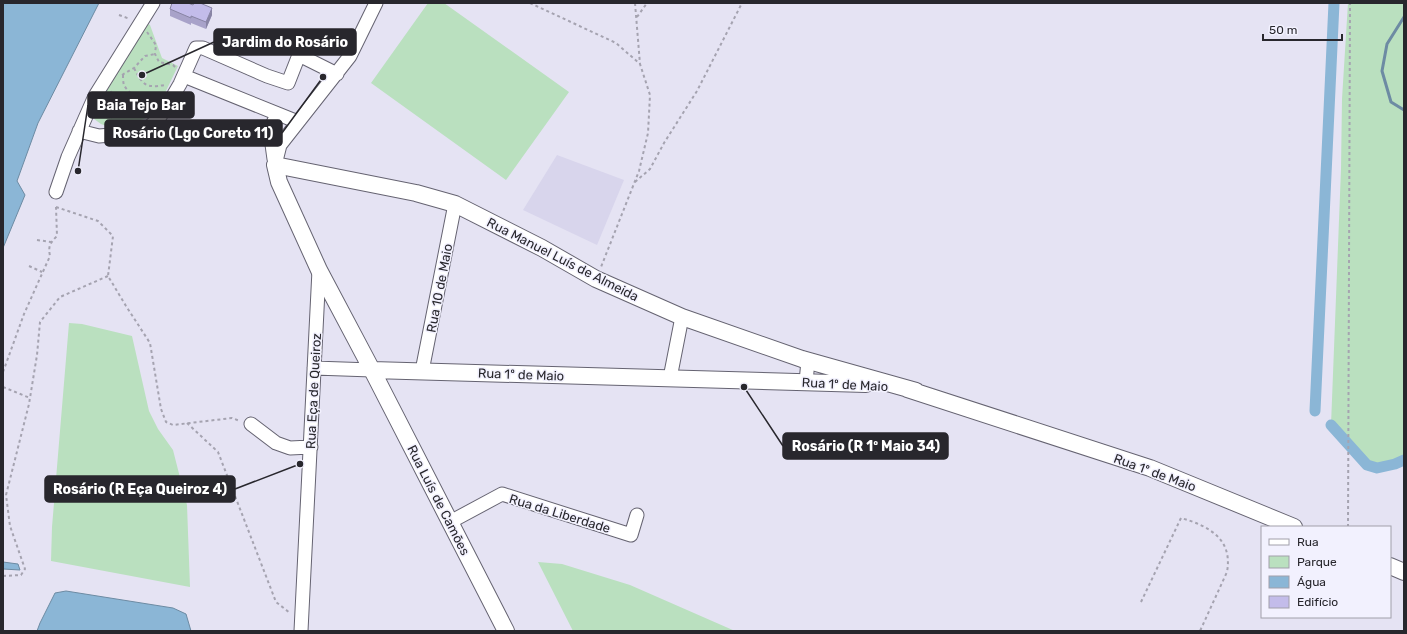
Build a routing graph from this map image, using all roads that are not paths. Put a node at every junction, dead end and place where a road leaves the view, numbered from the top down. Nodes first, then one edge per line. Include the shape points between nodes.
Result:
1 (153, 3) edge
2 (376, 3) edge
3 (337, 74) junction
4 (182, 80) junction
5 (277, 114) junction
6 (298, 122) junction
7 (79, 131) junction
8 (275, 165) junction
9 (56, 192) dead end
10 (455, 204) junction
11 (319, 270) junction
12 (682, 317) junction
13 (808, 361) junction
14 (314, 368) junction
15 (372, 370) junction
16 (422, 371) junction
17 (670, 378) junction
18 (806, 382) junction
19 (916, 391) junction
20 (250, 424) road end
21 (311, 447) junction
22 (637, 515) dead end
23 (450, 522) junction
24 (1292, 526) edge
25 (1391, 566) edge
26 (1404, 572) edge
27 (301, 631) edge
28 (506, 631) edge

1 - 7 street via 95,96
2 - 3 street via 350,56
3 - 4 street via 299,56 288,83 203,48 196,48
3 - 6 street
4 - 5 street
4 - 7 street via 165,110 148,128 118,135 99,136
5 - 6 street
5 - 8 street via 270,130
6 - 8 street via 280,145
7 - 9 street
8 - 10 street, Rua Manuel Luís de Almeida via 416,192
8 - 11 street, Rua Luís de Camões via 279,182
10 - 12 street, Rua Manuel Luís de Almeida via 542,248 596,279
10 - 16 street, Rua 10 de Maio
11 - 14 street, Rua Eça de Queiroz
11 - 15 street, Rua Luís de Camões
12 - 13 street, Rua Manuel Luís de Almeida
12 - 17 street
13 - 18 street
13 - 19 street, Rua Manuel Luís de Almeida
14 - 15 street
14 - 21 street, Rua Eça de Queiroz
15 - 16 street, Rua 1º de Maio
15 - 23 street, Rua Luís de Camões
16 - 17 street, Rua 1º de Maio
17 - 18 street, Rua 1º de Maio
18 - 19 street, Rua 1º de Maio via 877,385
19 - 24 street, Rua 1º de Maio via 1150,468
20 - 21 street via 276,443 290,448
21 - 27 street, Rua Eça de Queiroz
22 - 23 street, Rua da Liberdade via 631,535 502,494
23 - 28 street, Rua Luís de Camões
25 - 26 street

